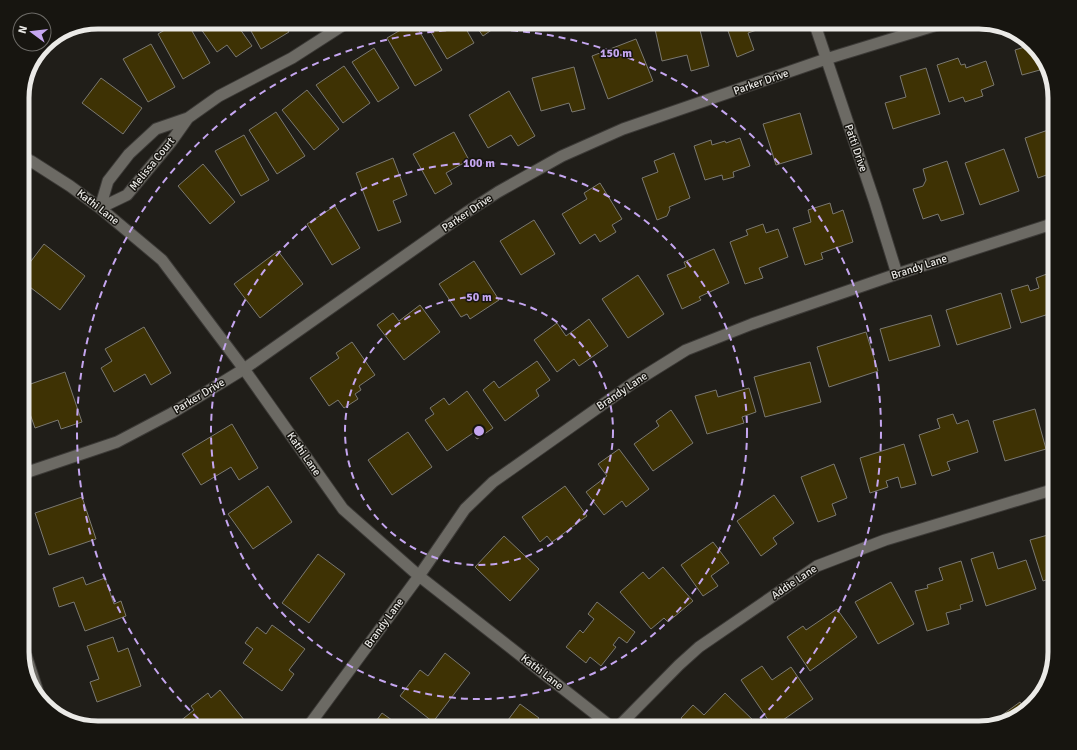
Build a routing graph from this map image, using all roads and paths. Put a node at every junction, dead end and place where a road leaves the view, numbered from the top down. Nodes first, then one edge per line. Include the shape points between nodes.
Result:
1 (337, 29) edge
2 (816, 29) edge
3 (924, 29) edge
4 (826, 59) junction
5 (188, 118) junction
6 (29, 160) edge
7 (100, 208) junction
8 (1048, 225) edge
9 (897, 274) junction
10 (244, 368) junction
11 (29, 472) edge
12 (1048, 491) edge
13 (419, 576) junction
14 (312, 721) edge
15 (604, 721) edge
16 (624, 721) edge

1 - 5 street, Melissa Court via 292,58 219,96
2 - 4 street, Patti Drive
3 - 4 street, Parker Drive
4 - 9 street, Patti Drive
4 - 10 street, Parker Drive via 623,129 562,156 467,212
5 - 7 street, Melissa Court via 127,195
5 - 7 street, Melissa Court via 156,129 129,154 108,181
6 - 7 street, Kathi Lane
7 - 10 street, Kathi Lane via 162,260
8 - 9 street, Brandy Lane
9 - 13 street, Brandy Lane via 752,324 686,350 633,383 493,482 465,509
10 - 11 street, Parker Drive via 172,413 117,442
10 - 13 street, Kathi Lane via 343,508
12 - 16 street, Addie Lane via 885,540 817,566 699,647
13 - 14 street, Brandy Lane
13 - 15 street, Kathi Lane

